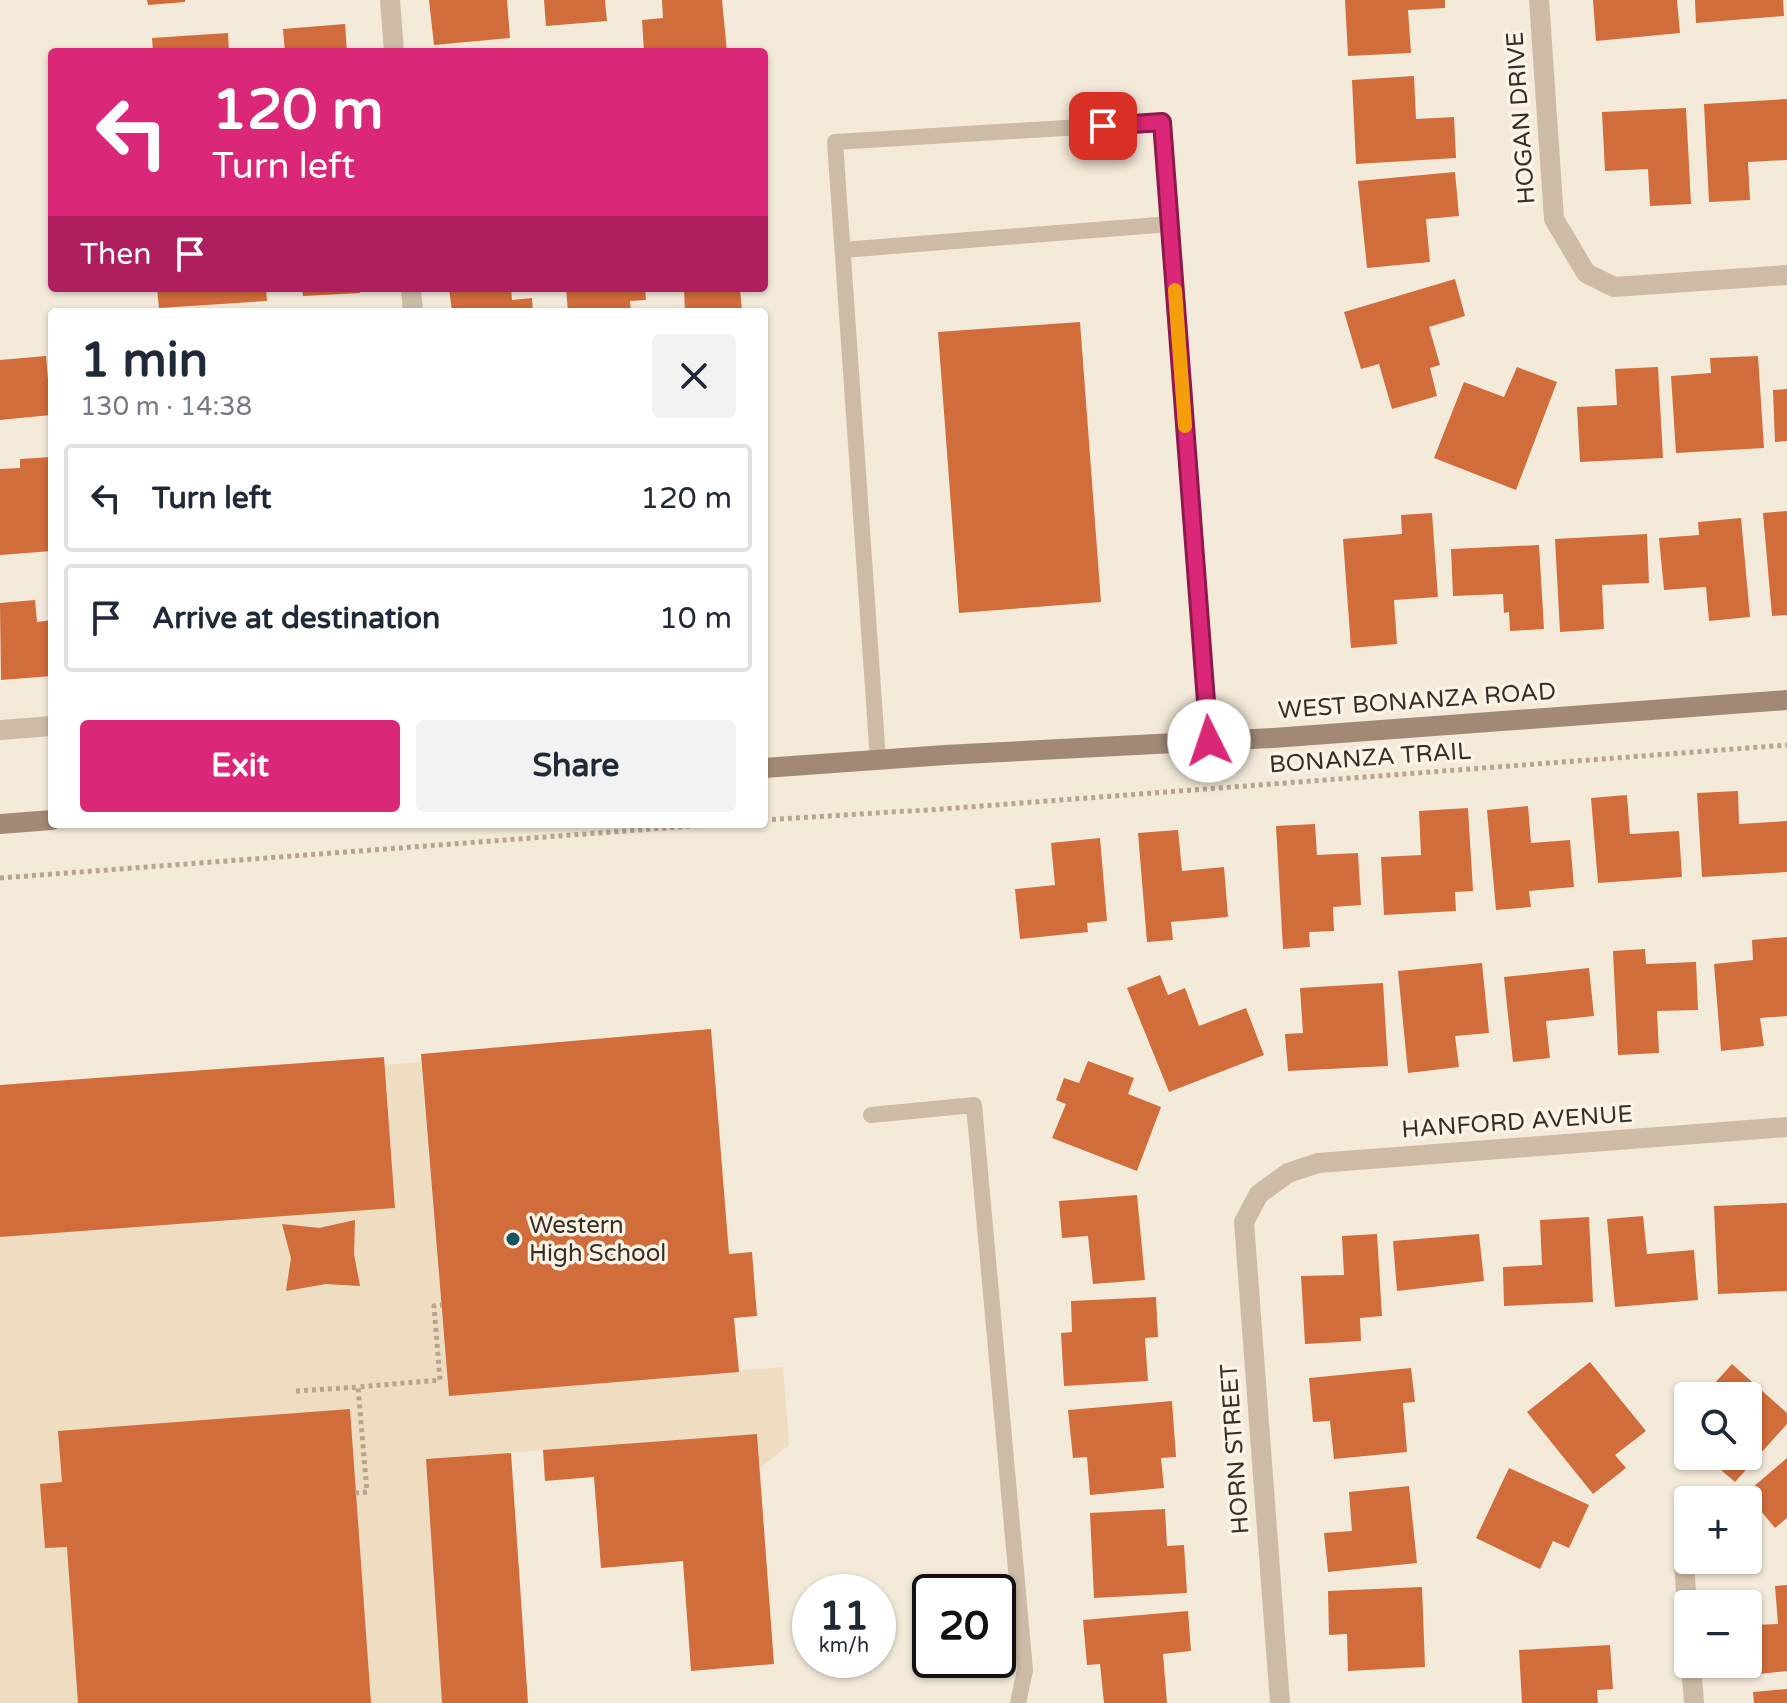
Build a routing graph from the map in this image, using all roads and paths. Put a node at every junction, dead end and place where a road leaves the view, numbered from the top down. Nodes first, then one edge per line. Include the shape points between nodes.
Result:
1 (390, 0) edge
2 (1539, 0) edge
3 (394, 48) edge
4 (1170, 224) junction
5 (843, 250) junction
6 (1787, 275) edge
7 (1787, 700) edge
8 (48, 726) edge
9 (0, 730) edge
10 (1209, 741) junction
11 (1787, 745) edge
12 (878, 760) junction
13 (768, 768) edge
14 (48, 820) edge
15 (768, 820) edge
16 (0, 824) edge
17 (665, 828) edge
18 (0, 878) edge
19 (871, 1115) dead end
20 (1787, 1127) edge
21 (1259, 1194) joint
22 (442, 1305) dead end
23 (358, 1387) junction
24 (296, 1391) dead end
25 (355, 1493) dead end
26 (1692, 1678) edge
27 (1018, 1703) edge
28 (1280, 1703) edge
29 (1694, 1703) edge

1 - 3 street
2 - 6 street, HOGAN DRIVE via 1554,219 1586,273 1614,287
4 - 5 lane
4 - 5 lane via 1162,122 835,142
4 - 10 lane
5 - 12 lane
7 - 10 street, WEST BONANZA ROAD
8 - 9 street
10 - 12 street, WEST BONANZA ROAD
11 - 15 path, BONANZA TRAIL
12 - 13 street, WEST BONANZA ROAD
14 - 16 street
17 - 18 path
19 - 27 lane via 974,1105 1025,1670
20 - 21 street, HANFORD AVENUE via 1318,1163 1288,1173
21 - 28 street, HORN STREET via 1244,1222
22 - 23 path via 434,1306 440,1380
23 - 24 path
23 - 25 path via 367,1492
26 - 29 street

